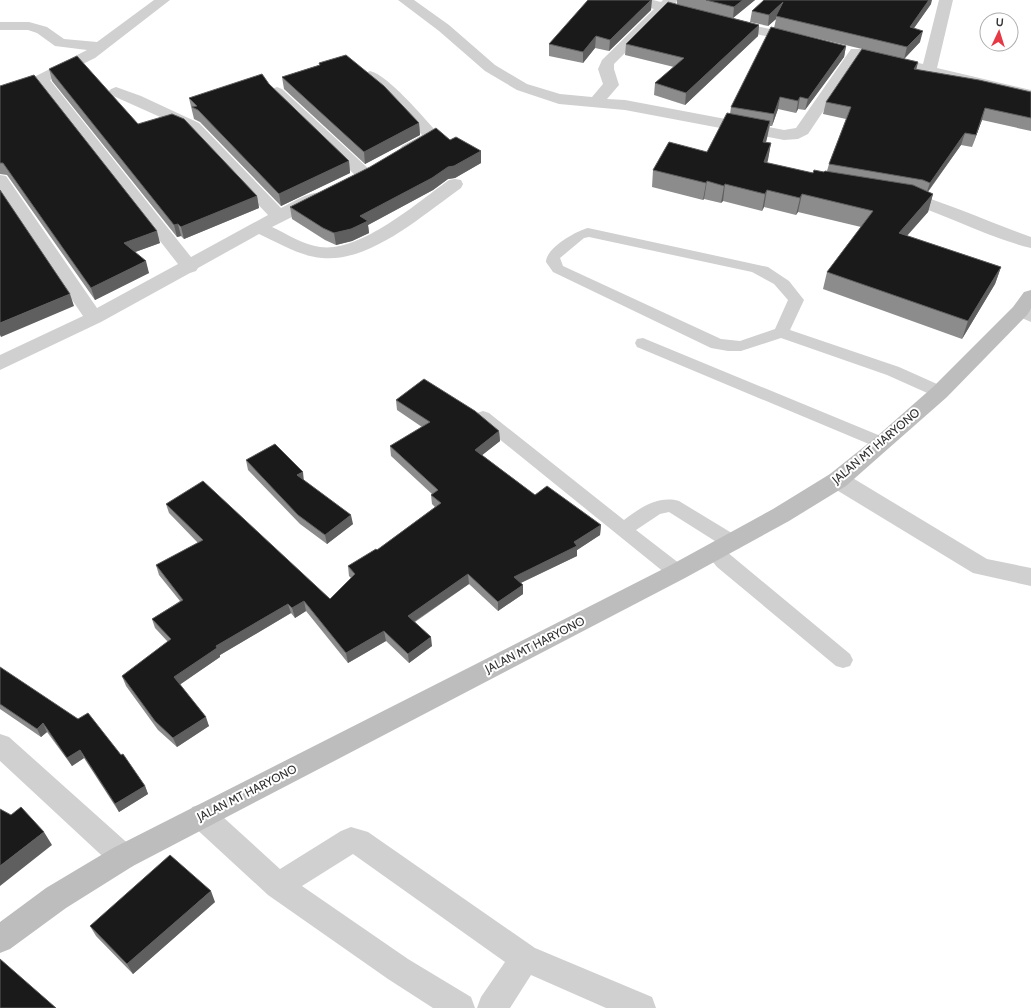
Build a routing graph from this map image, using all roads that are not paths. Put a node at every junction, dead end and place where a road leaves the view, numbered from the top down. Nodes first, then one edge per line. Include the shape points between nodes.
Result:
1 (163, 0) edge
2 (405, 0) edge
3 (637, 0) edge
4 (946, 0) edge
5 (667, 4) edge
6 (748, 15) dead end
7 (736, 25) junction
8 (0, 26) edge
9 (810, 42) edge
10 (97, 47) junction
11 (840, 49) edge
12 (856, 52) junction
13 (356, 66) edge
14 (929, 70) junction
15 (41, 79) junction
16 (0, 92) edge
17 (116, 92) dead end
18 (277, 92) edge
19 (1031, 95) edge
20 (597, 101) junction
21 (364, 174) junction
22 (0, 180) edge
23 (455, 184) dead end
24 (888, 193) edge
25 (279, 216) junction
26 (260, 228) junction
27 (1031, 243) edge
28 (190, 267) junction
29 (1027, 308) edge
30 (94, 318) junction
31 (781, 332) junction
32 (643, 343) dead end
33 (0, 363) edge
34 (940, 392) junction
35 (482, 417) edge
36 (882, 443) junction
37 (838, 480) junction
38 (623, 530) junction
39 (723, 547) junction
40 (677, 572) junction
41 (1031, 577) edge
42 (843, 660) dead end
43 (0, 745) edge
44 (202, 816) junction
45 (123, 857) junction
46 (278, 886) junction
47 (0, 939) edge
48 (525, 958) junction
49 (460, 1008) edge
50 (492, 1008) edge
51 (641, 1008) edge

1 - 10 street
2 - 20 street via 444,28 490,68 522,87 560,99
3 - 5 street
4 - 14 street
5 - 7 street
5 - 20 street via 607,63 606,69 611,85
6 - 7 street
7 - 9 street
8 - 10 street via 30,26 42,30 60,43
10 - 15 street via 72,65
11 - 12 street
12 - 14 street
12 - 20 street via 798,134 774,134
13 - 21 street via 391,93 430,134 428,138
14 - 19 street
15 - 16 street
15 - 28 street
17 - 25 street via 193,126
18 - 21 street
21 - 25 street
22 - 30 street
23 - 26 street via 378,238 345,251 316,252
24 - 27 street via 926,202
25 - 26 street
26 - 28 street
28 - 30 street
29 - 34 main road, JALAN MT HARYONO
30 - 33 street
31 - 31 lane via 796,300 789,287 777,277 756,268 588,232 579,235 553,257 558,269 717,344 741,346
31 - 34 lane via 893,371
32 - 36 lane
34 - 36 main road, JALAN MT HARYONO
35 - 38 lane
36 - 37 main road, JALAN MT HARYONO
37 - 39 main road, JALAN MT HARYONO
37 - 41 street via 981,566
38 - 39 lane via 656,508 673,506
38 - 40 lane
39 - 40 main road, JALAN MT HARYONO
39 - 42 lane via 724,562
40 - 44 main road, JALAN MT HARYONO
43 - 45 street
44 - 45 main road, JALAN MT HARYONO
44 - 46 street
45 - 47 main road, JALAN MT HARYONO via 56,898
46 - 48 street via 354,839
46 - 49 street via 398,969
48 - 50 street
48 - 51 street

